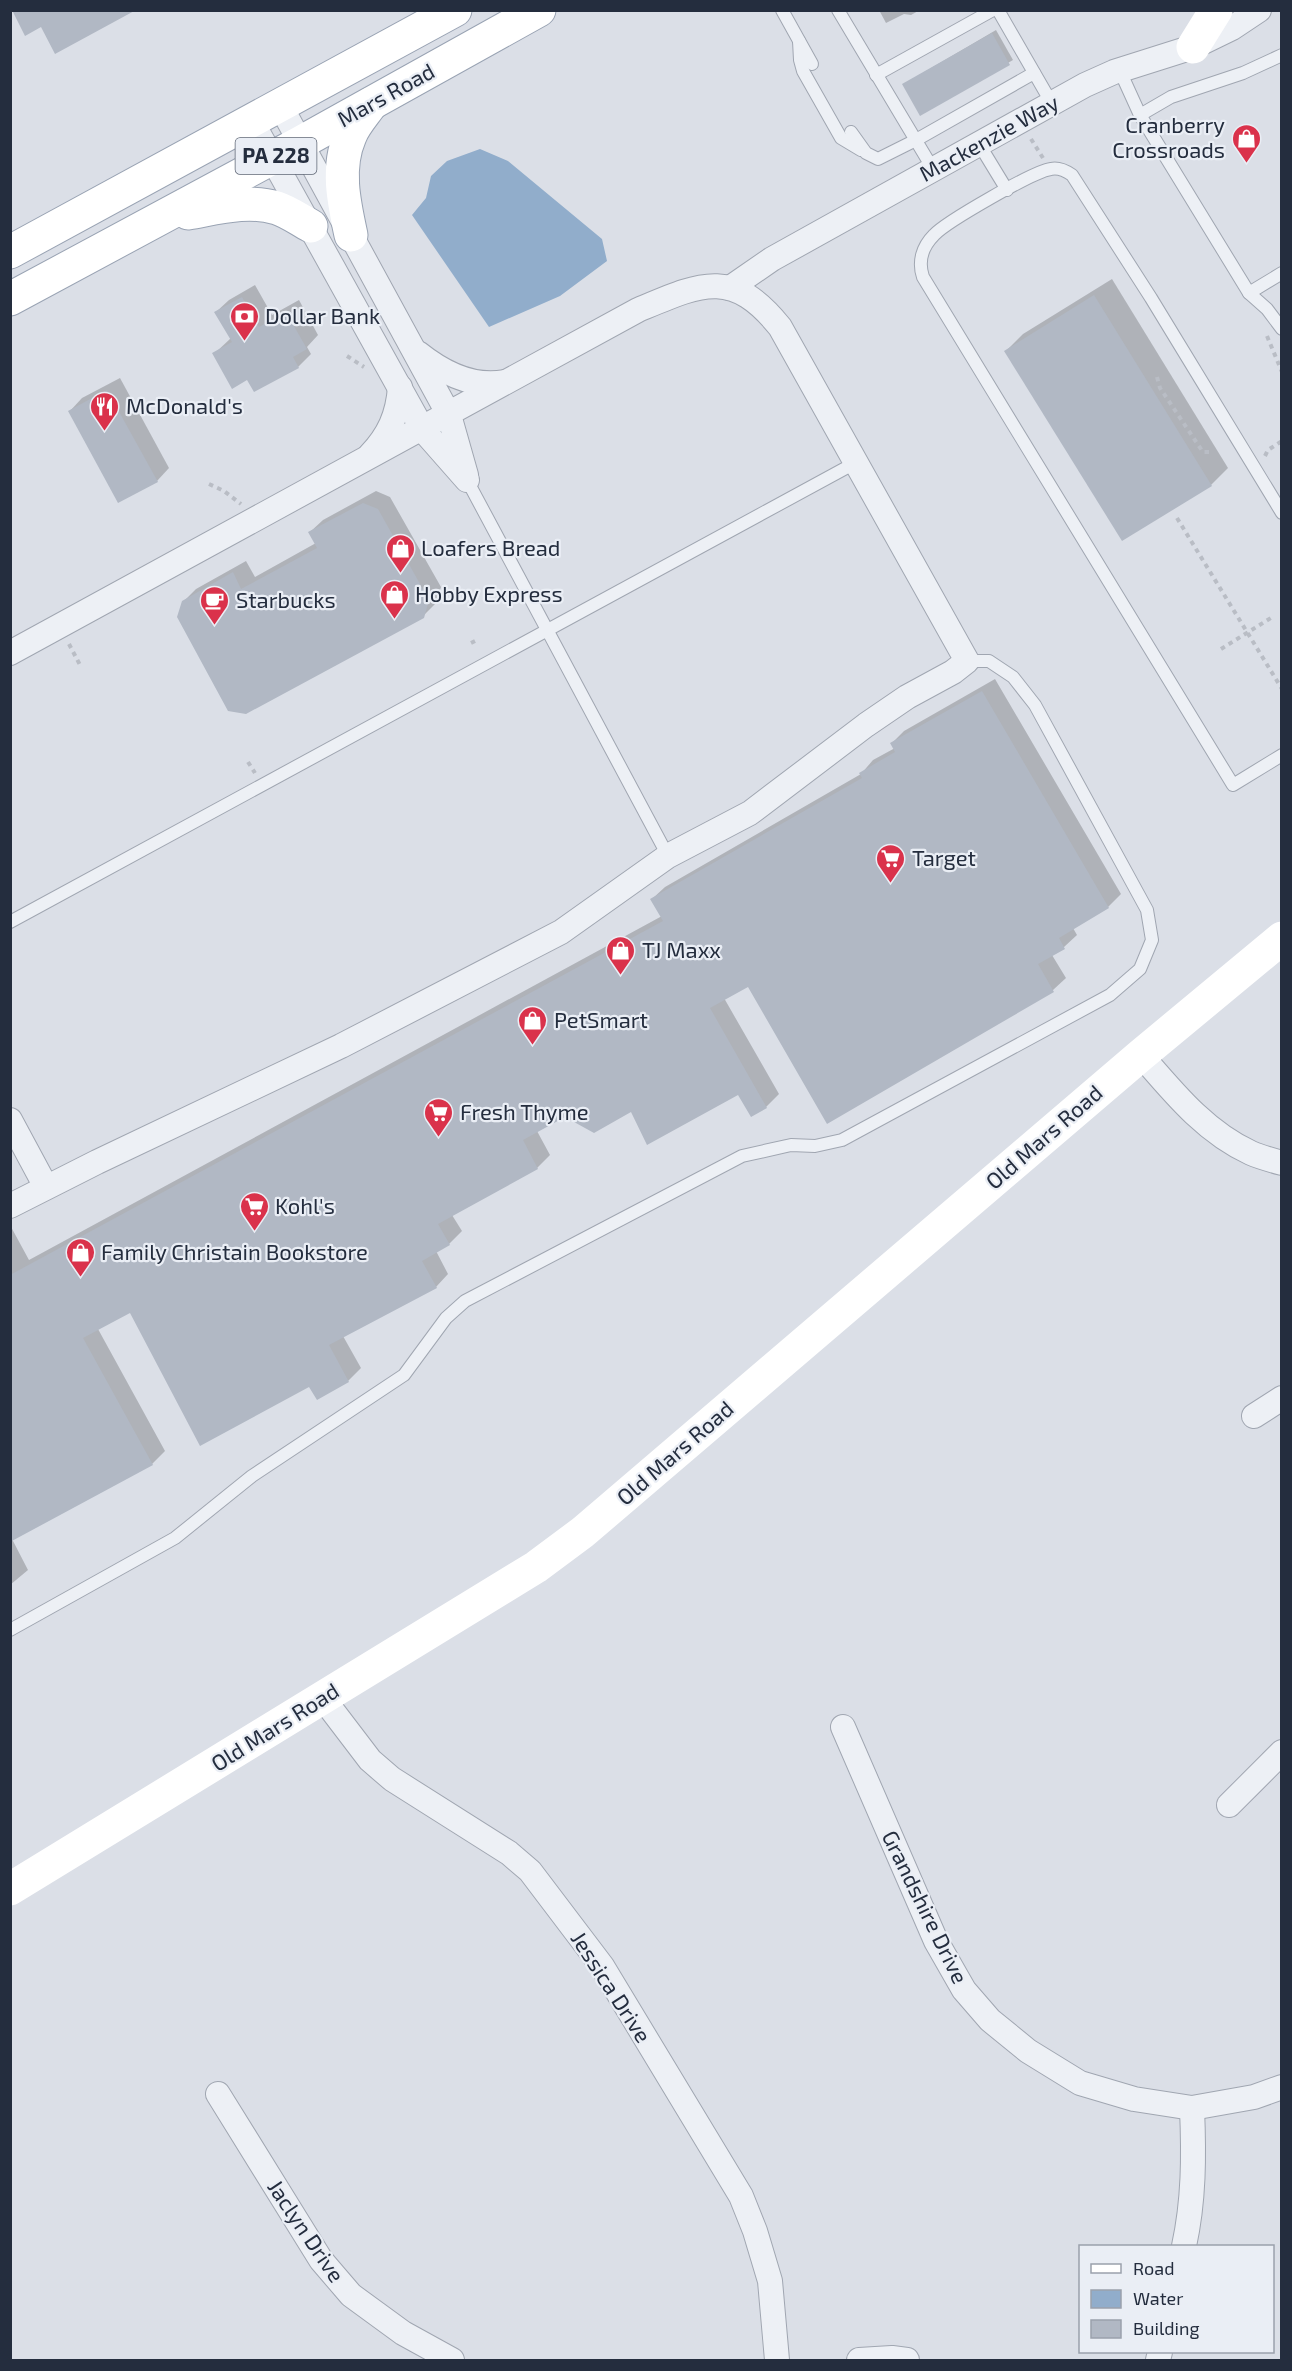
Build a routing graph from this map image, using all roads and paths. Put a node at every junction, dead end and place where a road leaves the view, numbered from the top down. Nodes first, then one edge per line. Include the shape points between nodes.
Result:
1 (455, 10) edge
2 (539, 10) edge
3 (782, 10) edge
4 (838, 10) edge
5 (995, 10) edge
6 (1216, 10) edge
7 (1259, 10) edge
8 (799, 41) junction
9 (1193, 47) junction
10 (1281, 55) edge
11 (812, 64) dead end
12 (1120, 71) junction
13 (1034, 73) junction
14 (876, 75) junction
15 (373, 101) junction
16 (1052, 102) junction
17 (280, 105) junction
18 (1140, 115) junction
19 (252, 120) junction
20 (851, 132) dead end
21 (1030, 136) dead end
22 (916, 140) junction
23 (979, 144) junction
24 (286, 151) junction
25 (866, 153) junction
26 (1043, 159) dead end
27 (933, 168) junction
28 (1007, 190) junction
29 (160, 219) junction
30 (311, 226) junction
31 (351, 235) junction
32 (10, 252) edge
33 (1281, 273) edge
34 (730, 288) junction
35 (1249, 292) junction
36 (10, 299) edge
37 (1264, 327) dead end
38 (1281, 329) edge
39 (414, 350) junction
40 (1281, 372) edge
41 (1157, 377) dead end
42 (510, 381) junction
43 (400, 387) junction
44 (449, 415) junction
45 (423, 430) junction
46 (1281, 441) edge
47 (1211, 452) dead end
48 (364, 462) junction
49 (1262, 462) dead end
50 (855, 463) junction
51 (467, 480) junction
52 (209, 484) dead end
53 (248, 511) dead end
54 (1281, 513) edge
55 (1177, 518) dead end
56 (1274, 616) dead end
57 (548, 631) junction
58 (1247, 633) junction
59 (477, 640) dead end
60 (471, 643) dead end
61 (1221, 649) dead end
62 (10, 653) edge
63 (967, 661) junction
64 (1281, 689) edge
65 (1281, 755) edge
66 (248, 762) dead end
67 (257, 776) dead end
68 (668, 856) junction
69 (10, 922) edge
70 (1281, 938) edge
71 (1141, 1055) junction
72 (10, 1120) edge
73 (1281, 1163) edge
74 (46, 1187) junction
75 (10, 1206) edge
76 (1281, 1398) edge
77 (1254, 1416) dead end
78 (10, 1630) edge
79 (322, 1697) junction
80 (843, 1727) dead end
81 (1281, 1752) edge
82 (1229, 1805) dead end
83 (10, 1889) edge
84 (1281, 2087) edge
85 (218, 2094) dead end
86 (1192, 2108) junction
87 (1184, 2245) edge
88 (452, 2361) edge
89 (777, 2361) edge
90 (859, 2361) edge
91 (907, 2361) edge

1 - 17 street, Mars Road / PA 228
2 - 15 street, Mars Road / PA 228
3 - 8 lane
4 - 14 lane
5 - 13 lane
5 - 14 lane
6 - 9 street
7 - 9 street, Mackenzie Way
8 - 11 lane
8 - 25 lane via 803,71 841,138
9 - 12 street, Mackenzie Way
10 - 18 lane via 1244,73 1171,97
12 - 16 street, Mackenzie Way
12 - 18 lane
13 - 16 lane
13 - 22 lane
14 - 22 lane
15 - 24 street, Mars Road / PA 228
15 - 31 street via 350,135 344,159 342,195
16 - 23 street, Mackenzie Way
17 - 19 street, Mars Road / PA 228
17 - 24 street
18 - 35 lane
19 - 24 street
19 - 32 street, Mars Road / PA 228
20 - 25 lane
21 - 26 path
22 - 25 lane via 878,159
22 - 27 lane
23 - 27 street, Mackenzie Way
23 - 28 lane
24 - 29 street, Mars Road / PA 228
24 - 30 street
24 - 31 street
27 - 34 street, Mackenzie Way via 772,259
28 - 54 lane via 1049,169 1065,171 1078,182
28 - 65 lane via 933,235 920,260 923,277 1233,785
29 - 30 street via 260,204
29 - 36 street, Mars Road / PA 228
30 - 43 street
31 - 39 street
33 - 35 lane
34 - 42 street via 700,286 666,298
34 - 50 street via 771,315 780,327
35 - 38 lane via 1268,309
37 - 40 path
39 - 42 street via 461,378 493,384
39 - 44 street
41 - 47 path via 1160,388 1203,452
42 - 44 street
43 - 45 street
43 - 48 street via 397,414
44 - 45 street
44 - 51 street
45 - 48 street
45 - 51 street
46 - 49 path via 1268,450
48 - 62 street
50 - 57 lane
50 - 63 street
51 - 57 lane
52 - 53 path
55 - 58 path
56 - 58 path
57 - 68 lane
57 - 69 lane
58 - 61 path
58 - 64 path
59 - 60 path
63 - 68 street via 866,725 750,813
63 - 78 lane via 989,661 1013,677 1035,705 1147,910 1152,940 1140,969 1110,995 842,1140 742,1156 465,1301 446,1318 404,1375 252,1476 175,1538
66 - 67 path
68 - 74 street via 561,932 340,1046
70 - 71 street, Old Mars Road
71 - 73 street via 1179,1099 1214,1130 1251,1153
71 - 79 street, Old Mars Road via 583,1532 536,1567
72 - 74 street
74 - 75 street
76 - 77 street
79 - 83 street, Old Mars Road
79 - 89 street, Jessica Drive via 370,1760 392,1779 509,1853 530,1871 602,1966 741,2196 770,2281
80 - 86 street, Grandshire Drive via 936,1941 964,1990 990,2020 1028,2051 1080,2083
81 - 82 street
84 - 86 street, Grandshire Drive via 1254,2097
85 - 88 street, Jaclyn Drive via 321,2260 351,2295 403,2333
86 - 87 street via 1194,2165
90 - 91 street

